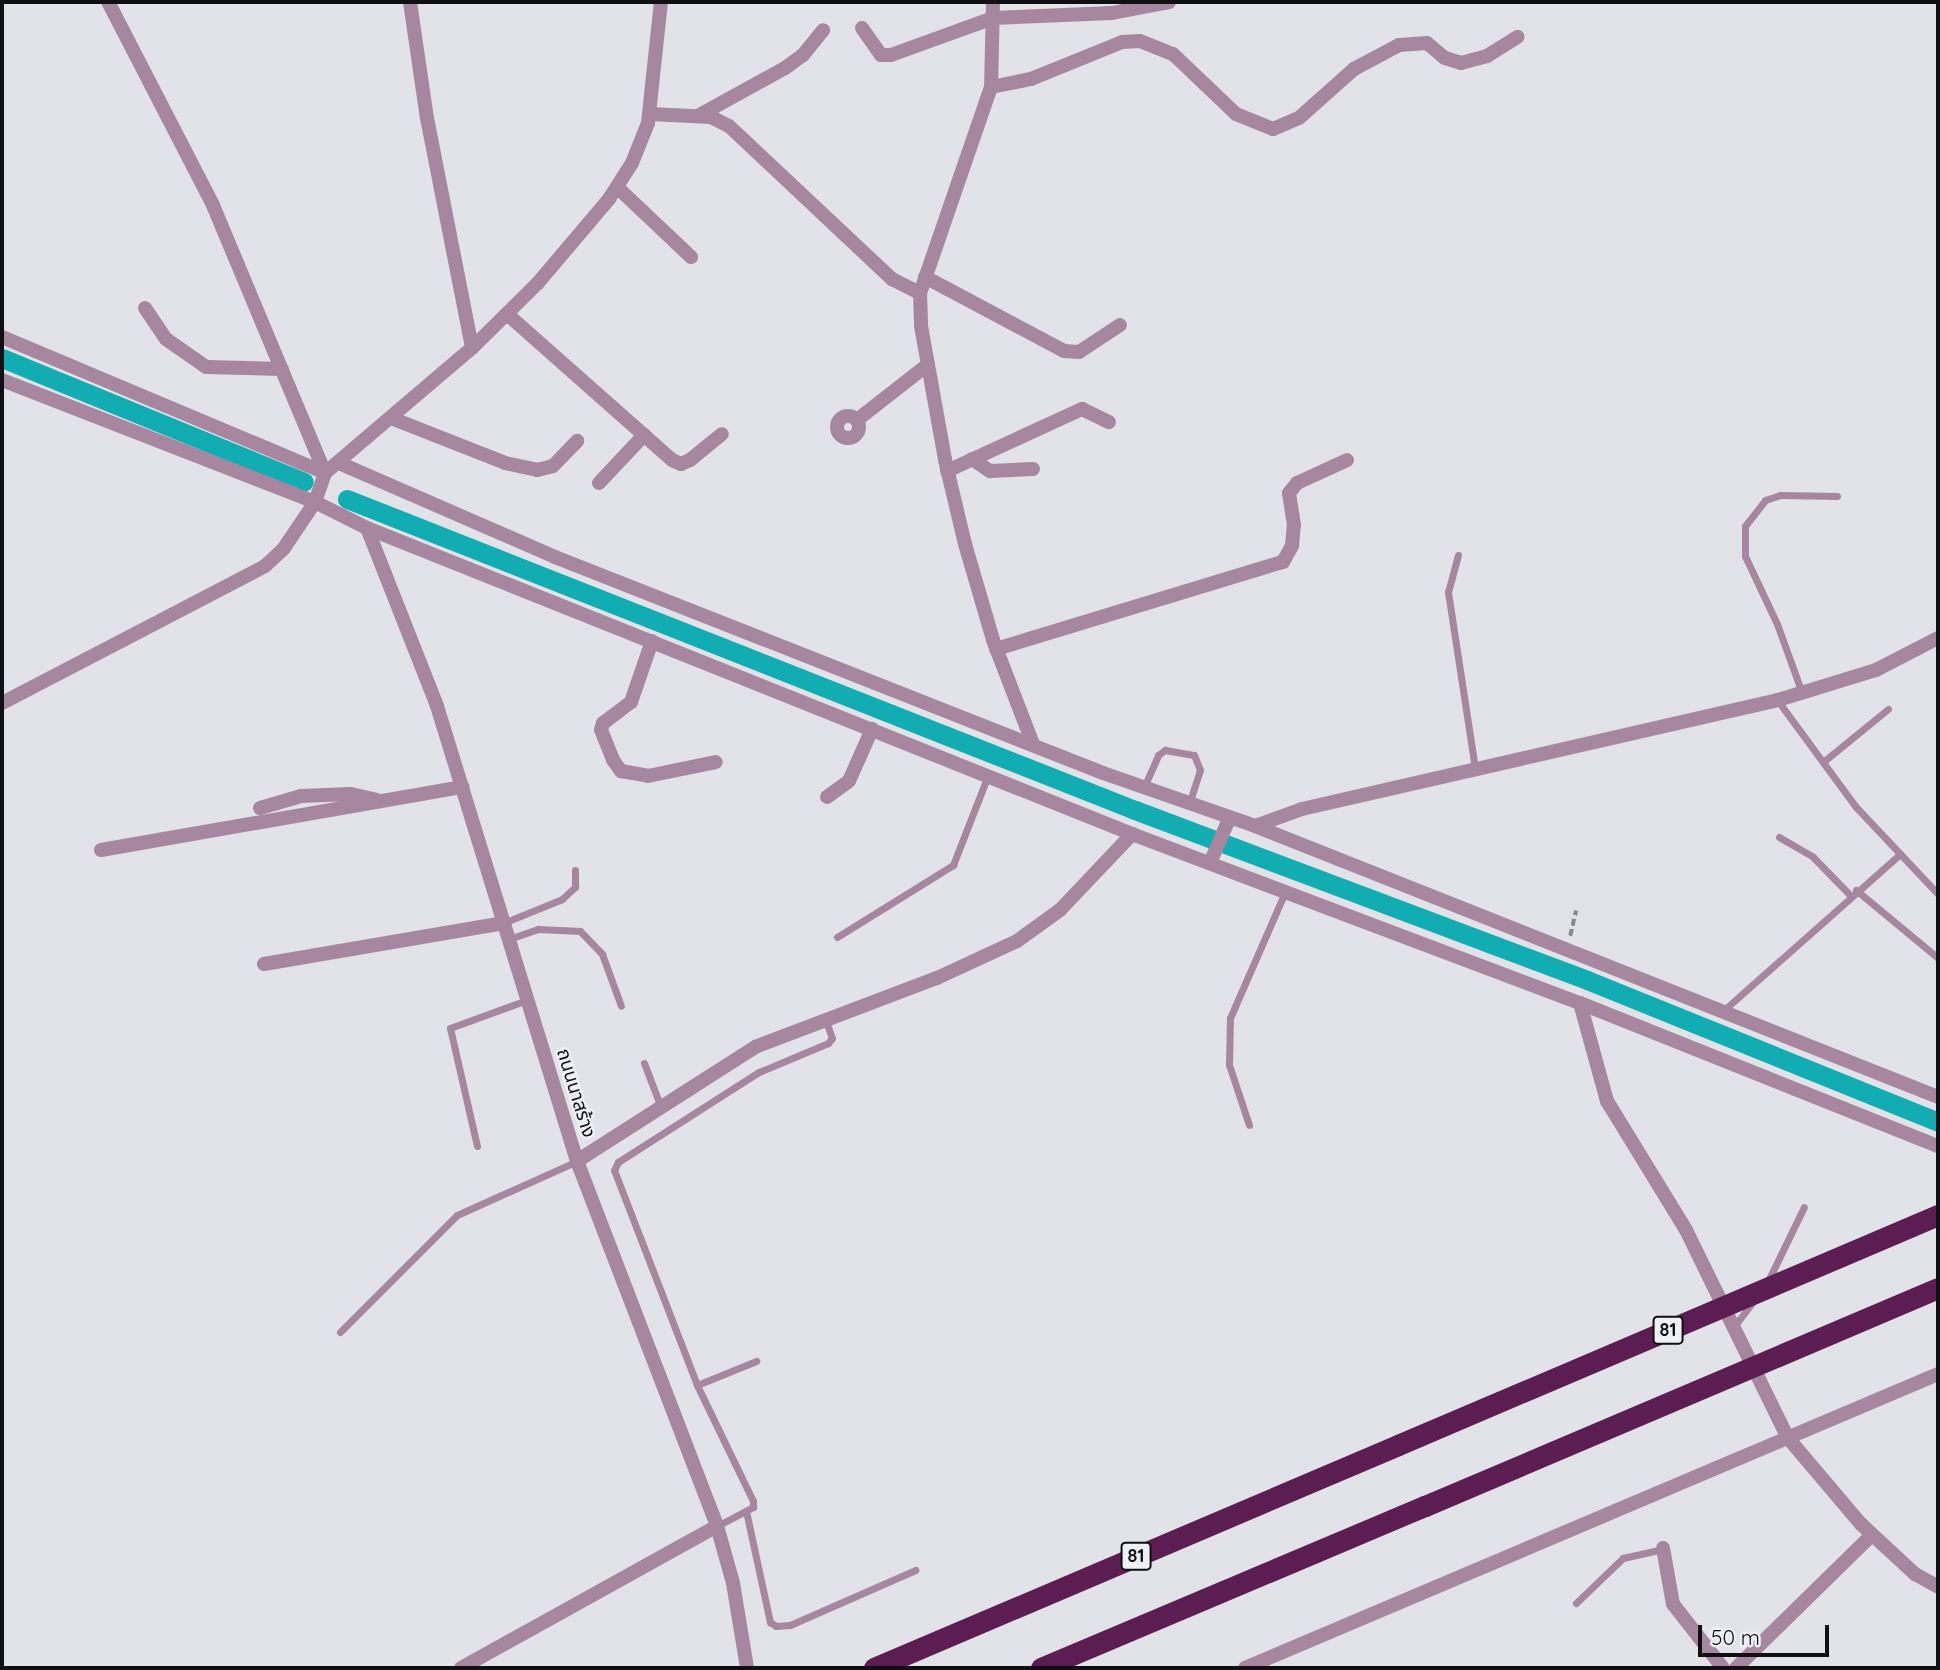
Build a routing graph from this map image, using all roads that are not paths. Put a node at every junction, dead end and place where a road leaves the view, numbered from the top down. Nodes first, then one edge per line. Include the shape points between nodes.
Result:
1 (108, 2) edge
2 (410, 2) edge
3 (661, 2) edge
4 (993, 2) edge
5 (1169, 2) edge
6 (993, 18) junction
7 (862, 28) dead end
8 (823, 30) dead end
9 (1518, 37) dead end
10 (991, 87) junction
11 (649, 114) junction
12 (698, 116) junction
13 (617, 187) junction
14 (691, 257) dead end
15 (925, 277) junction
16 (920, 293) junction
17 (145, 308) dead end
18 (508, 314) junction
19 (1120, 326) dead end
20 (2, 337) edge
21 (472, 348) junction
22 (926, 366) junction
23 (282, 369) junction
24 (2, 380) edge
25 (391, 418) junction
26 (857, 420) dead end
27 (1109, 422) dead end
28 (723, 434) dead end
29 (644, 435) junction
30 (577, 441) dead end
31 (972, 459) junction
32 (1347, 460) dead end
33 (339, 463) junction
34 (1033, 469) dead end
35 (947, 471) junction
36 (325, 473) junction
37 (599, 483) dead end
38 (1837, 496) dead end
39 (315, 502) junction
40 (367, 528) junction
41 (1458, 555) dead end
42 (1938, 638) edge
43 (652, 641) junction
44 (996, 649) junction
45 (1802, 694) junction
46 (1778, 700) junction
47 (2, 703) edge
48 (1888, 709) dead end
49 (872, 729) junction
50 (1033, 744) junction
51 (716, 762) dead end
52 (1823, 762) junction
53 (1475, 769) junction
54 (989, 774) junction
55 (463, 787) junction
56 (1144, 787) junction
57 (827, 797) dead end
58 (380, 801) junction
59 (1189, 804) junction
60 (260, 808) dead end
61 (1226, 823) junction
62 (1255, 826) junction
63 (1132, 834) junction
64 (1779, 837) dead end
65 (101, 850) dead end
66 (1900, 854) junction
67 (1212, 857) junction
68 (575, 870) dead end
69 (1286, 892) junction
70 (1853, 893) junction
71 (1938, 894) edge
72 (503, 923) junction
73 (837, 937) dead end
74 (508, 940) junction
75 (1938, 958) edge
76 (264, 964) dead end
77 (527, 1000) junction
78 (1580, 1003) junction
79 (621, 1006) dead end
80 (1725, 1009) junction
81 (824, 1018) junction
82 (644, 1063) dead end
83 (1938, 1097) edge
84 (660, 1105) junction
85 (1250, 1125) dead end
86 (477, 1146) dead end
87 (1938, 1146) edge
88 (577, 1161) junction
89 (1804, 1206) dead end
90 (1938, 1215) edge
91 (1938, 1288) edge
92 (1732, 1329) junction
93 (340, 1332) dead end
94 (756, 1361) dead end
95 (1938, 1374) edge
96 (697, 1385) junction
97 (1788, 1438) junction
98 (746, 1511) junction
99 (718, 1526) junction
100 (1872, 1535) junction
101 (1663, 1548) joint
102 (915, 1570) dead end
103 (1938, 1587) edge
104 (1576, 1603) dead end
105 (461, 1668) edge
106 (747, 1668) edge
107 (874, 1668) edge
108 (1041, 1668) edge
109 (1245, 1668) edge
110 (1723, 1668) edge
111 (1737, 1668) edge

1 - 23 street via 214,205
2 - 21 street via 427,118
3 - 11 street
4 - 6 street
5 - 6 street via 1112,13
6 - 7 street via 891,55 881,55
6 - 10 street
8 - 12 street via 803,55 785,68
9 - 10 street via 1487,56 1461,63 1427,43 1399,46 1354,69 1299,118 1273,129 1236,114 1173,54 1140,41 1122,42 1031,79
10 - 15 street
11 - 12 street
11 - 13 street via 632,163
12 - 16 street via 720,121 753,145 892,279
13 - 14 street
13 - 18 street
15 - 16 street
15 - 19 street via 1064,351 1079,352
16 - 22 street
17 - 23 street via 166,338 206,367
18 - 21 street
18 - 29 street
20 - 36 street
21 - 25 street
22 - 26 street
22 - 35 street
23 - 36 street
24 - 39 street
25 - 30 street via 505,463 537,470 553,466
25 - 33 street
27 - 31 street via 1082,409
28 - 29 street via 681,464
29 - 37 street
31 - 34 street via 990,471
31 - 35 street
32 - 44 street via 1297,483 1289,493 1294,525 1292,547 1283,562
33 - 36 street
33 - 50 street via 555,557
35 - 44 street
36 - 39 street
38 - 45 lane via 1780,495 1765,500 1745,526 1745,556 1777,624
39 - 40 street
39 - 47 street via 284,548 265,566
40 - 43 street
40 - 55 street, ถนนนาสร้าง
41 - 53 lane via 1448,592
42 - 45 street via 1876,670
43 - 49 street
43 - 51 street via 631,702 603,723 601,730 613,760 621,771 648,776
44 - 50 street
45 - 46 street
46 - 52 lane
46 - 53 street
48 - 52 lane
49 - 54 street
49 - 57 street via 849,781
50 - 56 street
52 - 66 lane via 1856,807
53 - 62 street via 1302,809
54 - 63 street
54 - 73 lane via 953,865
55 - 58 street
55 - 72 street, ถนนนาสร้าง
56 - 59 street
56 - 59 lane via 1158,755 1165,750 1194,755 1200,770
58 - 60 street via 351,794 302,796
58 - 65 street
59 - 61 street
61 - 62 street
61 - 67 street
62 - 80 street
63 - 67 street
63 - 81 street via 1060,910 1017,941 937,978
64 - 70 lane via 1813,857
66 - 70 lane
66 - 71 lane
67 - 69 street
68 - 72 lane via 575,887 562,899
69 - 78 street
69 - 85 lane via 1230,1018 1229,1065
70 - 75 lane
70 - 80 lane
72 - 74 street, ถนนนาสร้าง
72 - 76 street
74 - 77 street, ถนนนาสร้าง
74 - 79 lane via 538,929 580,931 602,954
77 - 86 lane via 450,1028
77 - 88 street, ถนนนาสร้าง
78 - 87 street
78 - 92 street via 1606,1101 1686,1230
80 - 83 street
81 - 84 street via 755,1047
81 - 96 lane via 832,1038 828,1043 759,1072 618,1163 614,1170
82 - 84 lane
84 - 88 street
88 - 93 lane via 457,1215
88 - 99 street, ถนนนาสร้าง
89 - 92 lane via 1776,1270
90 - 107 highway, 81, bridge
91 - 108 highway, bridge
92 - 97 street
94 - 96 lane
95 - 97 street
96 - 98 lane via 753,1501
97 - 100 street via 1835,1498
97 - 109 street
98 - 99 lane
98 - 102 lane via 770,1622 776,1626 790,1625
99 - 105 street
99 - 106 street, ถนนนาสร้าง
100 - 103 street via 1915,1574
100 - 111 street
101 - 104 lane via 1623,1558
101 - 110 street via 1673,1604

